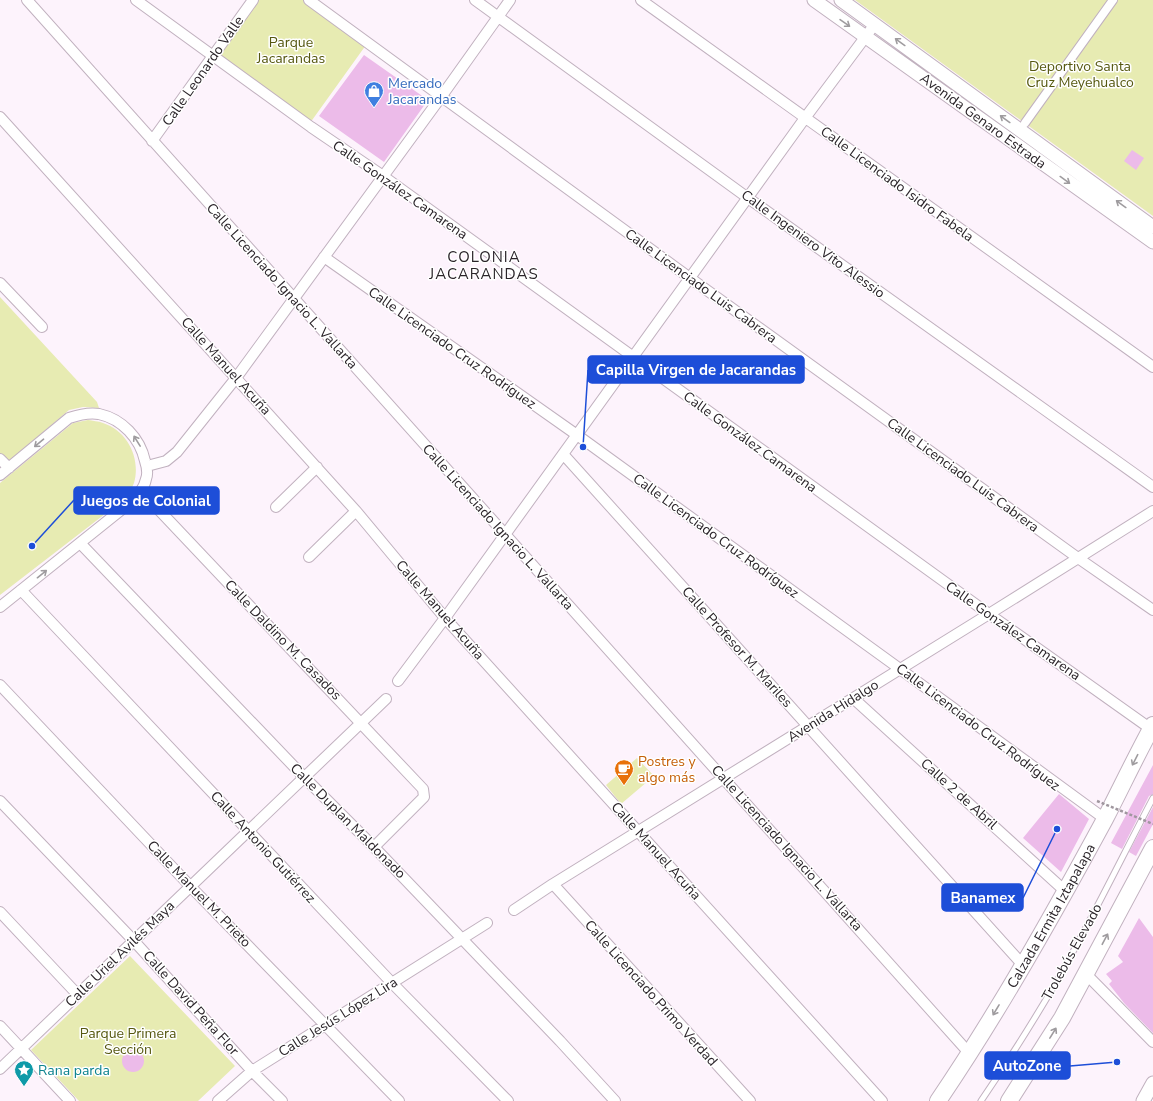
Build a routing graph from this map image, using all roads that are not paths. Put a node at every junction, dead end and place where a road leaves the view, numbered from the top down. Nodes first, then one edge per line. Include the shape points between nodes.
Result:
1 (26, 0) edge
2 (136, 0) edge
3 (253, 0) edge
4 (309, 0) edge
5 (475, 0) edge
6 (510, 0) edge
7 (641, 0) edge
8 (814, 0) edge
9 (841, 0) edge
10 (1113, 0) edge
11 (498, 16) junction
12 (875, 24) junction
13 (865, 37) junction
14 (213, 57) junction
15 (441, 97) junction
16 (0, 117) edge
17 (805, 118) junction
18 (1025, 123) dead end
19 (152, 141) junction
20 (383, 176) junction
21 (748, 198) junction
22 (1153, 227) edge
23 (1153, 242) edge
24 (324, 258) junction
25 (690, 278) junction
26 (0, 283) edge
27 (294, 299) junction
28 (42, 327) dead end
29 (632, 357) junction
30 (1153, 367) edge
31 (236, 378) junction
32 (577, 435) junction
33 (563, 454) junction
34 (0, 459) edge
35 (147, 466) junction
36 (9, 468) junction
37 (317, 468) junction
38 (0, 475) edge
39 (1153, 487) edge
40 (142, 491) junction
41 (276, 507) dead end
42 (356, 511) junction
43 (1153, 511) edge
44 (505, 535) junction
45 (80, 543) junction
46 (309, 557) dead end
47 (1078, 558) junction
48 (21, 590) junction
49 (0, 607) edge
50 (1153, 610) edge
51 (989, 614) junction
52 (445, 618) junction
53 (900, 669) junction
54 (398, 681) dead end
55 (0, 685) edge
56 (853, 698) junction
57 (386, 699) dead end
58 (362, 723) junction
59 (808, 726) junction
60 (1152, 727) edge
61 (304, 777) junction
62 (724, 778) junction
63 (1153, 798) edge
64 (0, 801) edge
65 (1105, 819) junction
66 (249, 831) junction
67 (638, 831) junction
68 (374, 847) junction
69 (1153, 848) edge
70 (553, 884) junction
71 (191, 887) junction
72 (1065, 891) junction
73 (514, 910) dead end
74 (0, 912) edge
75 (487, 923) dead end
76 (462, 939) junction
77 (134, 941) junction
78 (1023, 965) junction
79 (1086, 974) junction
80 (392, 983) junction
81 (78, 995) junction
82 (325, 1025) junction
83 (0, 1026) edge
84 (1153, 1042) edge
85 (21, 1049) junction
86 (970, 1054) junction
87 (0, 1069) edge
88 (252, 1071) junction
89 (1153, 1083) edge
90 (70, 1101) edge
91 (218, 1101) edge
92 (282, 1101) edge
93 (399, 1101) edge
94 (508, 1101) edge
95 (615, 1101) edge
96 (750, 1101) edge
97 (882, 1101) edge
98 (938, 1101) edge
99 (981, 1101) edge
100 (1009, 1101) edge
101 (1143, 1101) edge

1 - 19 street, Calle Licenciado Ignacio L. Vallarta
2 - 14 street, Calle González Camarena
3 - 14 street, Calle Leonardo Valle
4 - 15 street, Calle Licenciado Luis Cabrera
5 - 11 street, Calle Ingeniero Vito Alessio
6 - 11 street
7 - 17 street, Calle Licenciado Isidro Fabela
8 -> 13 street, Avenida Genaro Estrada
9 - 12 street, Avenida Genaro Estrada
10 - 18 street
11 - 15 street
11 - 21 street, Calle Ingeniero Vito Alessio
12 - 13 street
22 -> 12 street, Avenida Genaro Estrada
13 - 17 street
13 -> 23 street, Avenida Genaro Estrada
14 - 19 street, Calle Leonardo Valle
14 - 20 street, Calle González Camarena
15 - 20 street
15 - 25 street, Calle Licenciado Luis Cabrera
16 - 31 street, Calle Manuel Acuña
17 - 21 street
17 - 30 street, Calle Licenciado Isidro Fabela
19 - 27 street, Calle Licenciado Ignacio L. Vallarta
20 - 24 street
20 - 29 street, Calle González Camarena
21 - 25 street
21 - 39 street, Calle Ingeniero Vito Alessio
24 - 27 street
24 - 32 street, Calle Licenciado Cruz Rodríguez
25 - 29 street
25 - 47 street, Calle Licenciado Luis Cabrera
26 - 28 street
27 - 31 street
27 - 44 street, Calle Licenciado Ignacio L. Vallarta
29 - 32 street
29 - 51 street, Calle González Camarena
31 - 35 street via 177,452 166,461
31 - 37 street, Calle Manuel Acuña
32 - 33 street
32 - 53 street, Calle Licenciado Cruz Rodríguez
33 - 44 street
33 - 59 street, Calle Profesor M. Mariles
34 - 36 street
35 -> 36 street via 143,450 133,435 108,416 97,413 69,418
35 - 40 street via 147,479
36 - 38 street
37 - 41 street
37 - 42 street, Calle Manuel Acuña
40 - 45 street
40 - 58 street, Calle Daldino M. Casados
42 - 46 street
42 - 52 street, Calle Manuel Acuña
43 - 47 street, Avenida Hidalgo
44 - 52 street
44 - 62 street, Calle Licenciado Ignacio L. Vallarta
48 -> 45 street
45 - 61 street, Calle Duplan Maldonado
47 - 50 street, Calle Licenciado Luis Cabrera
47 - 51 street, Avenida Hidalgo
48 - 49 street
48 - 66 street, Calle Antonio Gutiérrez
51 - 53 street, Avenida Hidalgo
51 - 60 street, Calle González Camarena
52 - 54 street
52 - 67 street, Calle Manuel Acuña
53 - 56 street, Avenida Hidalgo
53 - 65 street, Calle Licenciado Cruz Rodríguez
55 - 71 street, Calle Manuel M. Prieto
56 - 59 street, Avenida Hidalgo
56 - 72 street, Calle 2 de Abril
57 - 58 street, Calle Uriel Avilés Maya
58 - 61 street, Calle Uriel Avilés Maya
58 - 68 street, Calle Daldino M. Casados via 423,789 424,797
59 - 62 street, Avenida Hidalgo
59 - 78 street, Calle Profesor M. Mariles
60 -> 65 main road, Calzada Ermita Iztapalapa
61 - 66 street, Calle Uriel Avilés Maya
61 - 68 street, Calle Duplan Maldonado
62 - 67 street, Avenida Hidalgo
62 - 86 street, Calle Licenciado Ignacio L. Vallarta
63 - 99 lane, Trolebús Elevado via 1055,984
64 - 77 street, Calle David Peña Flor
65 - 72 main road, Calzada Ermita Iztapalapa
66 - 71 street, Calle Uriel Avilés Maya
66 - 80 street, Calle Antonio Gutiérrez
67 - 70 street, Avenida Hidalgo
67 - 97 street, Calle Manuel Acuña
68 - 76 street, Calle Duplan Maldonado
79 -> 69 main road
70 - 73 street, Avenida Hidalgo
70 - 96 street, Calle Licenciado Primo Verdad
71 - 77 street, Calle Uriel Avilés Maya
71 - 82 street, Calle Manuel M. Prieto
72 - 78 main road, Calzada Ermita Iztapalapa
74 - 81 street
75 - 76 street, Calle Jesús López Lira
76 - 80 street, Calle Jesús López Lira
76 - 95 street, Calle Duplan Maldonado
77 - 81 street, Calle Uriel Avilés Maya
77 - 88 street, Calle David Peña Flor
78 -> 86 main road, Calzada Ermita Iztapalapa
79 - 84 street
100 -> 79 main road via 1062,1018
80 - 82 street, Calle Jesús López Lira
80 - 94 street, Calle Antonio Gutiérrez
81 - 85 street, Calle Uriel Avilés Maya
82 - 88 street, Calle Jesús López Lira
82 - 93 street, Calle Manuel M. Prieto
83 - 85 street
85 - 87 street, Calle Uriel Avilés Maya
85 - 90 street
86 - 98 main road, Calzada Ermita Iztapalapa
88 - 91 street, Calle Jesús López Lira
88 - 92 street, Calle David Peña Flor
89 - 101 street

